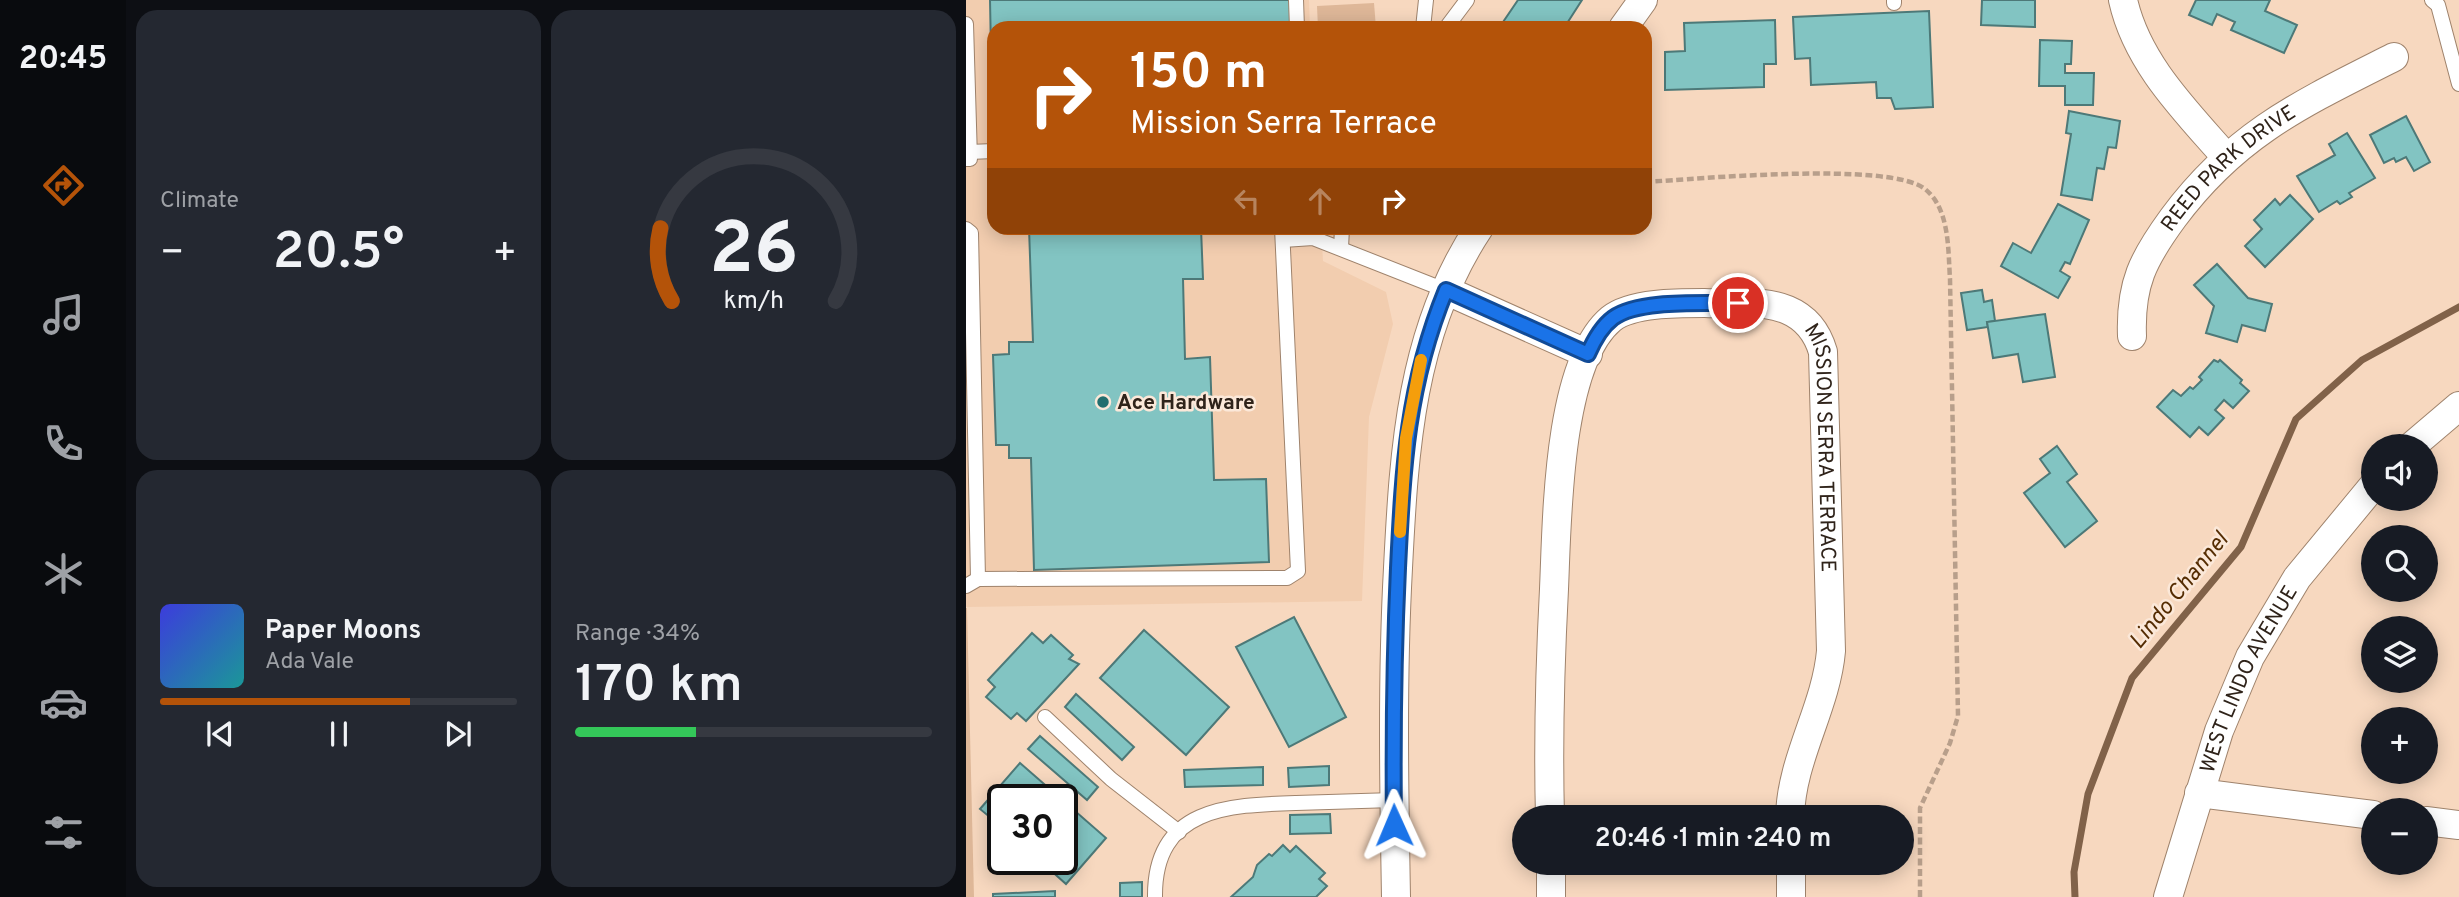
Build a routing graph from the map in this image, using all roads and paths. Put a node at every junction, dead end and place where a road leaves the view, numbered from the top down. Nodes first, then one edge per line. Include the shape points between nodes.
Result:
1 (1297, 0) edge
2 (1426, 0) edge
3 (1467, 0) edge
4 (1643, 0) edge
5 (2123, 0) edge
6 (2432, 0) edge
7 (1297, 21) edge
8 (1424, 21) edge
9 (1451, 21) edge
10 (1627, 21) edge
11 (966, 24) edge
12 (2395, 57) dead end
13 (2459, 84) edge
14 (987, 152) edge
15 (968, 155) edge
16 (2226, 157) junction
17 (1652, 182) edge
18 (966, 229) edge
19 (1283, 235) edge
20 (1290, 235) edge
21 (1342, 235) edge
22 (1475, 235) edge
23 (1341, 248) junction
24 (1446, 290) junction
25 (2132, 336) dead end
26 (1588, 354) junction
27 (2459, 406) edge
28 (2426, 434) edge
29 (2361, 500) edge
30 (972, 582) edge
31 (1045, 717) dead end
32 (2199, 793) junction
33 (1394, 800) junction
34 (1550, 805) edge
35 (1791, 805) edge
36 (2361, 813) edge
37 (2438, 822) edge
38 (2459, 825) edge
39 (1179, 832) junction
40 (1551, 875) edge
41 (1791, 875) edge
42 (1155, 897) edge
43 (1396, 897) edge
44 (1551, 897) edge
45 (1791, 897) edge
46 (1920, 897) edge
47 (2168, 897) edge

1 - 7 lane
2 - 8 lane
3 - 9 lane
4 - 10 street
5 - 16 street via 2155,72
6 - 13 lane via 2438,5
11 - 15 lane
12 - 16 street, REED PARK DRIVE via 2295,108
14 - 15 lane
16 - 25 street, REED PARK DRIVE via 2186,200 2146,257 2132,294
17 - 46 path via 1901,178 1932,195 1944,221 1951,279 1958,716 1920,808
18 - 30 lane via 971,233
19 - 30 lane via 1298,571 1287,578
20 - 23 lane
21 - 23 lane
22 - 24 street
23 - 24 lane
24 - 26 street
24 - 33 street via 1419,363 1404,461 1394,665
26 - 34 street, MISSION SERRA TERRACE via 1569,412 1561,460 1548,707
26 - 35 street, MISSION SERRA TERRACE via 1612,318 1648,307 1780,306 1804,318 1820,339 1831,650
27 - 28 street
29 - 32 street, WEST LINDO AVENUE via 2311,559 2261,635 2233,693
31 - 39 lane via 1105,774
32 - 36 street
32 - 47 street, WEST LINDO AVENUE
33 - 39 lane via 1225,807
33 - 43 street
37 - 38 street
39 - 42 lane via 1161,861
40 - 44 street
41 - 45 street

